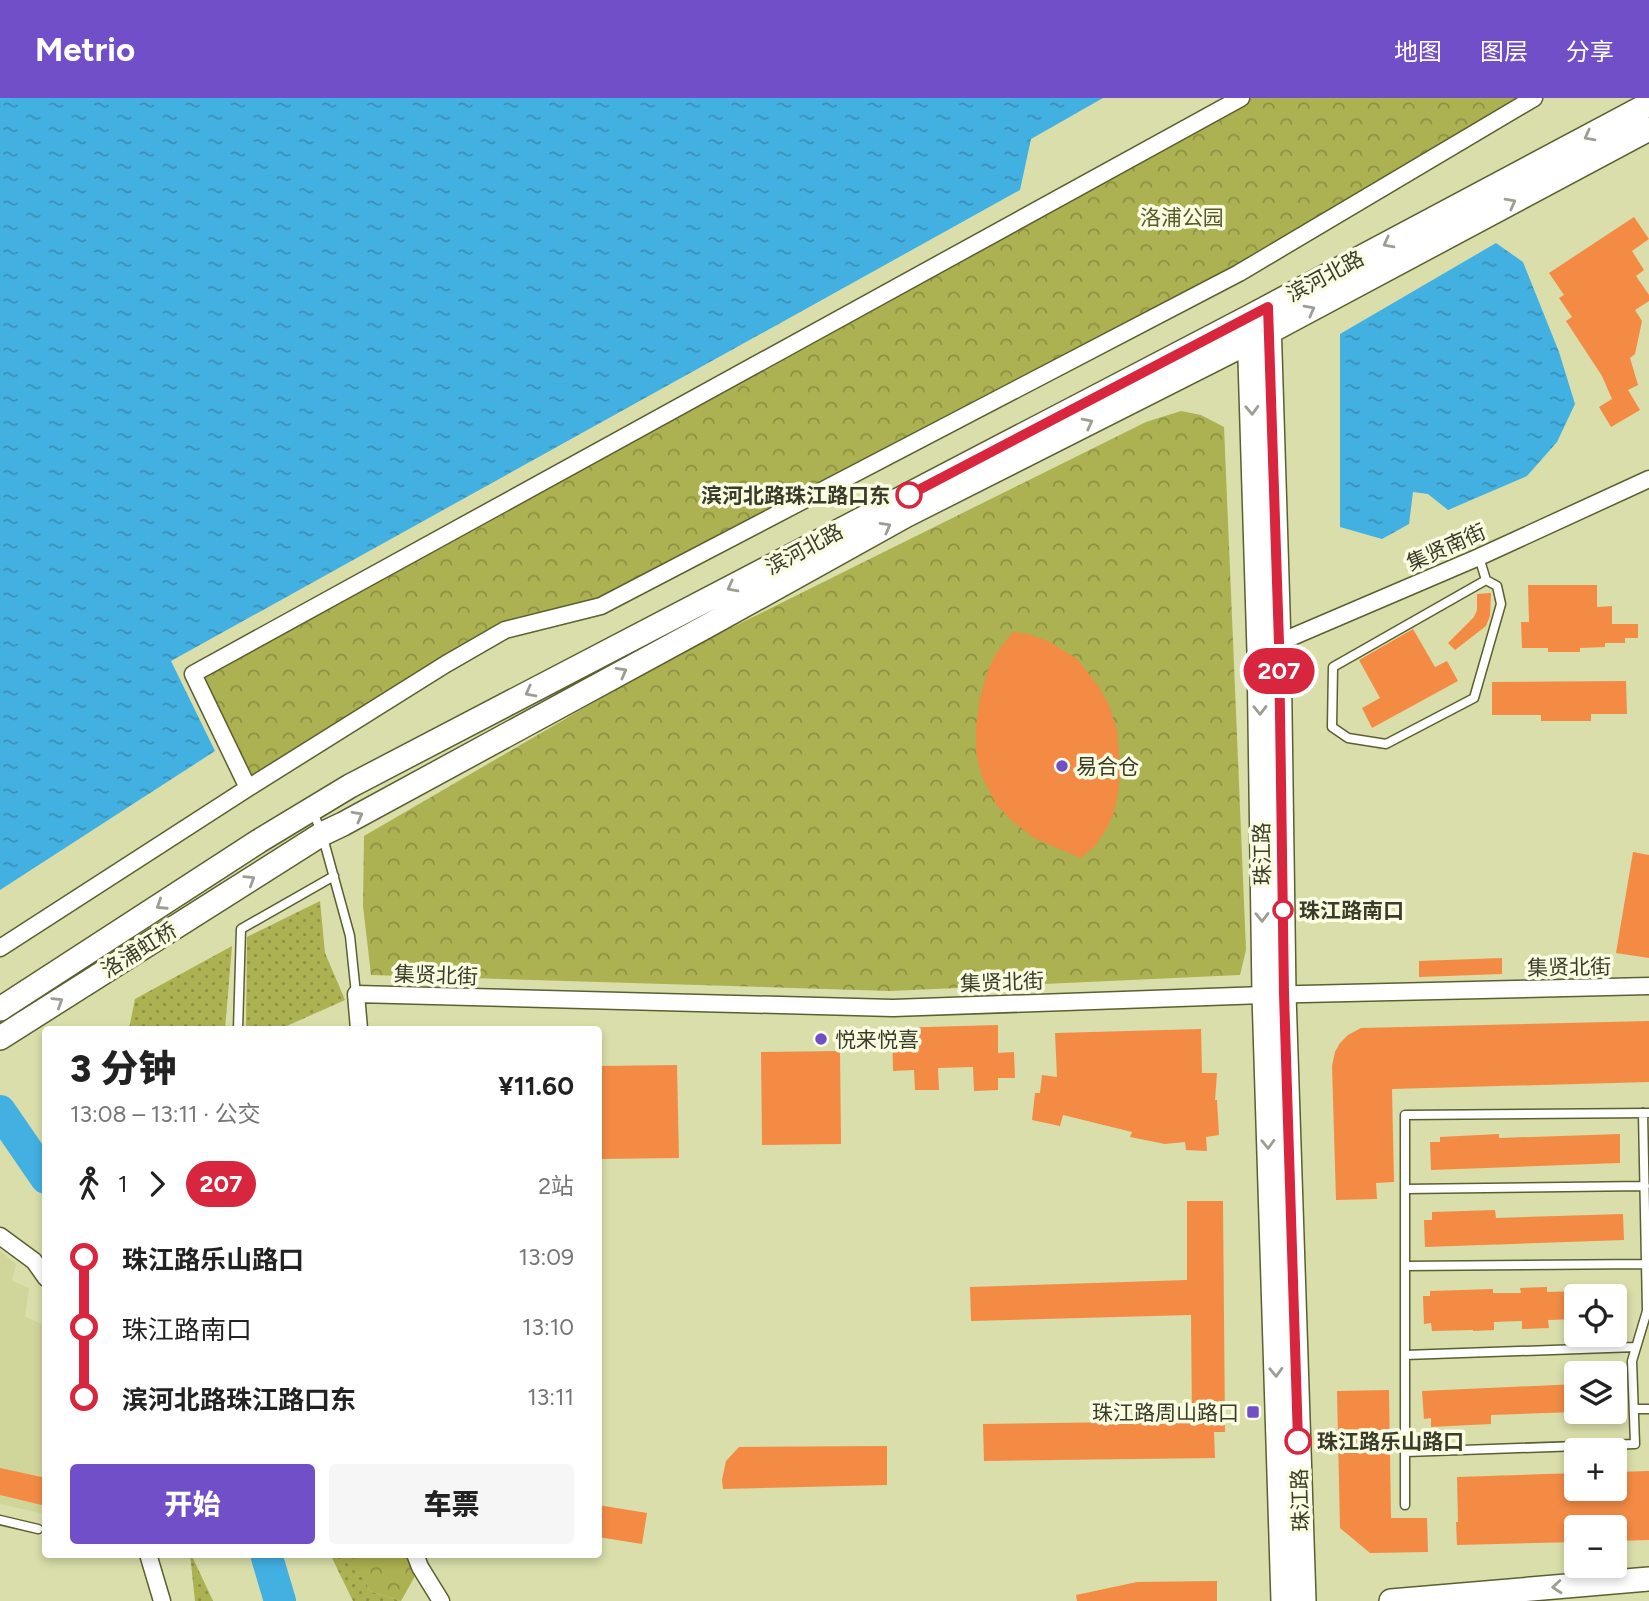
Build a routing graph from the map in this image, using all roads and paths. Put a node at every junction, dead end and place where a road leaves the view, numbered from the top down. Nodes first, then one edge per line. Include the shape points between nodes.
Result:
1 (1241, 98) edge
2 (1534, 98) edge
3 (1649, 104) edge
4 (1649, 129) edge
5 (1258, 312) junction
6 (1259, 337) junction
7 (1649, 479) edge
8 (1479, 556) junction
9 (1486, 580) junction
10 (1269, 647) junction
11 (248, 788) junction
12 (312, 809) junction
13 (322, 834) junction
14 (259, 841) joint
15 (278, 862) joint
16 (334, 876) junction
17 (0, 948) edge
18 (1649, 986) edge
19 (356, 993) junction
20 (1274, 995) junction
21 (0, 1009) edge
22 (238, 1026) edge
23 (359, 1026) edge
24 (0, 1038) edge
25 (1646, 1113) edge
26 (1645, 1186) junction
27 (1405, 1189) junction
28 (0, 1236) edge
29 (1647, 1240) edge
30 (1646, 1264) junction
31 (1405, 1266) junction
32 (42, 1272) edge
33 (1647, 1321) edge
34 (1636, 1347) junction
35 (1405, 1355) junction
36 (1634, 1409) junction
37 (1649, 1409) edge
38 (1406, 1451) junction
39 (1405, 1505) dead end
40 (0, 1520) edge
41 (38, 1530) dead end
42 (149, 1558) edge
43 (417, 1558) edge
44 (1649, 1579) edge
45 (162, 1601) edge
46 (441, 1601) edge
47 (1283, 1601) edge
48 (1304, 1601) edge
49 (1391, 1601) edge

1 - 11 street via 193,674
2 - 11 street via 1239,273 601,606 505,630
3 -> 5 main road, 滨河北路
6 -> 4 main road, 滨河北路
5 - 6 main road, 珠江路
5 -> 12 main road, 滨河北路
6 - 10 main road, 珠江路
13 -> 6 main road, 滨河北路 via 907,515
7 - 8 street, 集贤南街
8 - 9 lane
8 - 10 street, 集贤南街
9 - 9 lane via 1333,667 1332,727 1348,738 1386,744 1474,698 1501,604 1497,586
10 - 20 main road, 珠江路
11 - 17 street
12 - 13 lane
12 - 14 main road, 滨河北路
13 - 15 main road, 滨河北路
13 - 16 lane
14 -> 21 main road, 洛浦虹桥
24 -> 15 main road, 洛浦虹桥
16 - 19 lane via 349,936
16 - 22 lane via 241,929
18 - 20 street, 集贤北街
19 - 20 street, 集贤北街 via 893,1008
19 - 23 street
20 -> 47 main road, 珠江路
20 - 48 main road, 珠江路
25 - 26 lane
25 - 27 lane via 1405,1115
26 - 27 lane
26 - 29 lane
27 - 31 lane
28 - 32 street
29 - 30 lane
30 - 31 lane
30 - 33 lane
31 - 35 lane
33 - 34 lane
34 - 35 lane
34 - 36 lane
35 - 38 lane
36 - 37 lane
36 - 38 lane via 1635,1444
38 - 39 lane
40 - 41 lane
42 - 45 street
43 - 46 street
44 -> 49 main road

